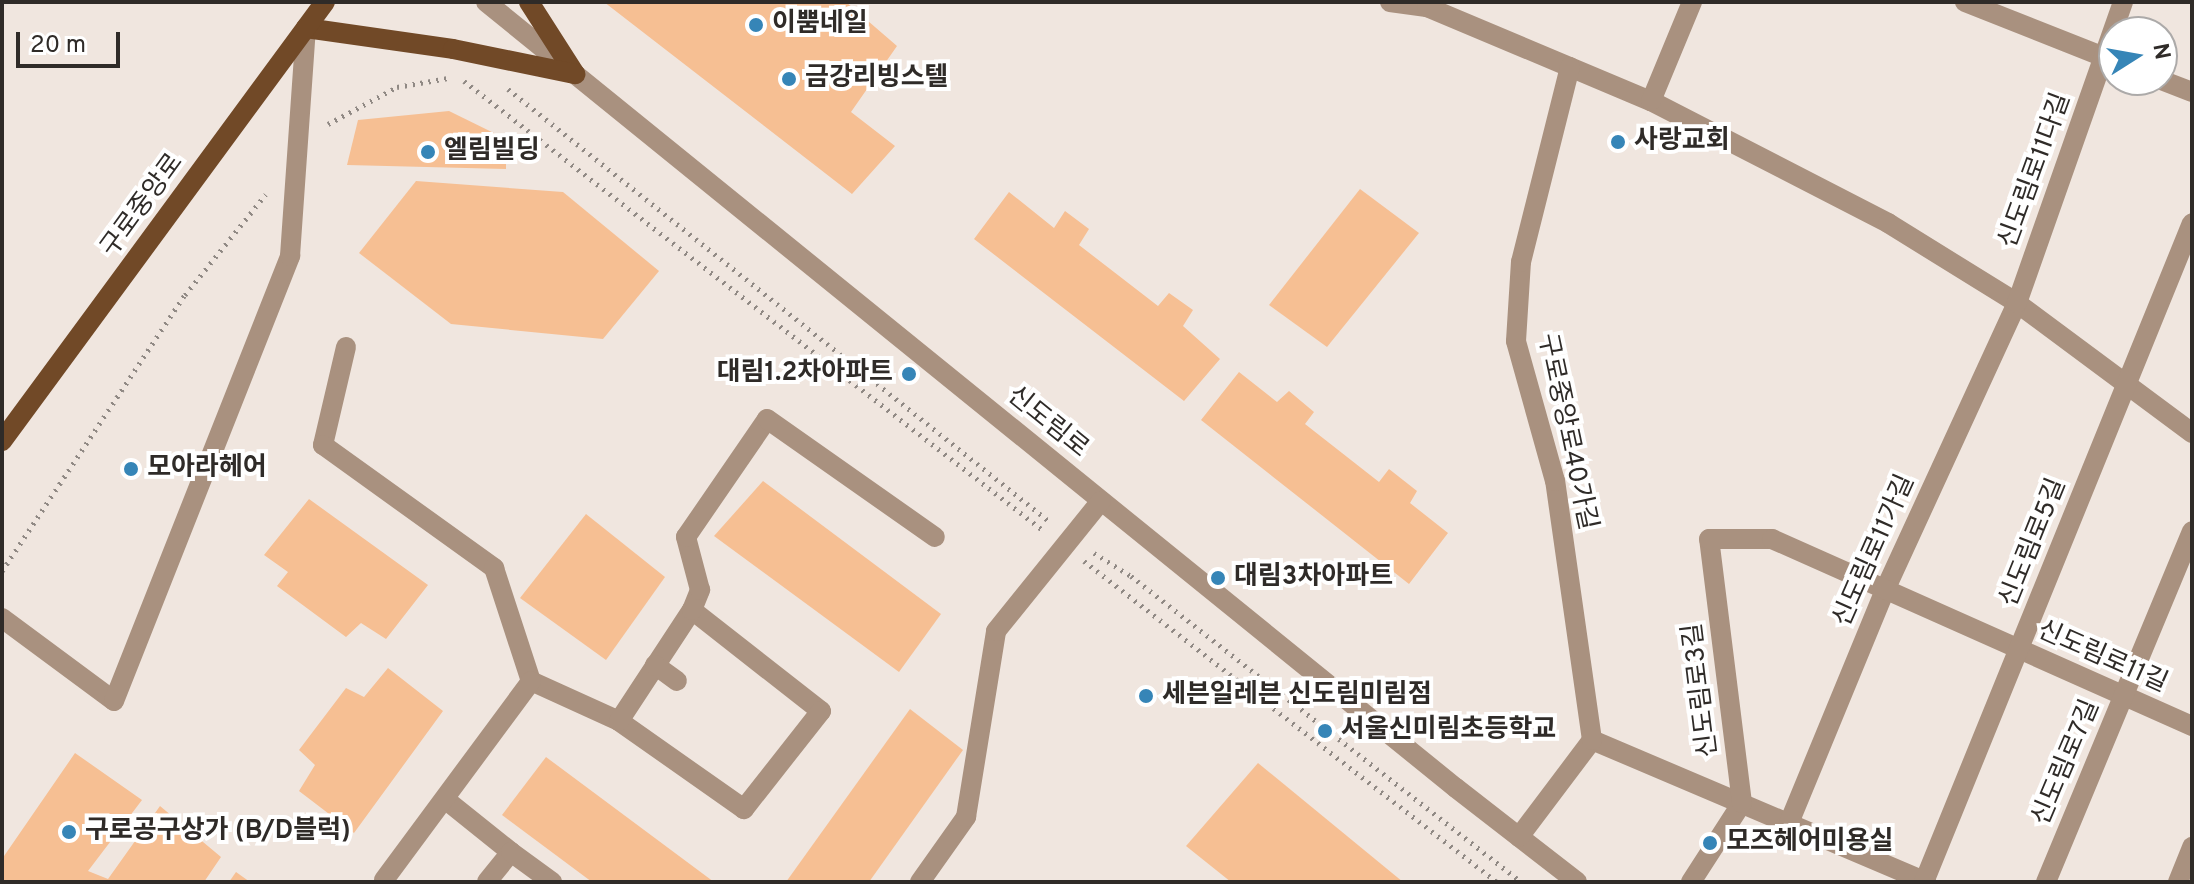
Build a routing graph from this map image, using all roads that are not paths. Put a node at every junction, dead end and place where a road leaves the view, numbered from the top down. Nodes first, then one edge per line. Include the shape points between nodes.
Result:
1 (325, 2) edge
2 (486, 2) edge
3 (529, 2) edge
4 (1390, 2) edge
5 (1692, 2) edge
6 (1965, 2) edge
7 (306, 28) junction
8 (2098, 55) edge
9 (1570, 67) junction
10 (575, 74) junction
11 (2098, 88) edge
12 (1651, 101) junction
13 (2192, 223) edge
14 (2017, 303) junction
15 (346, 347) dead end
16 (2126, 384) junction
17 (2192, 433) edge
18 (2, 441) edge
19 (1101, 501) junction
20 (2192, 531) edge
21 (935, 537) dead end
22 (1772, 539) joint
23 (1885, 590) junction
24 (692, 610) junction
25 (2, 618) edge
26 (2019, 649) junction
27 (655, 665) junction
28 (531, 681) junction
29 (677, 681) dead end
30 (2124, 695) junction
31 (619, 721) junction
32 (2192, 726) edge
33 (1592, 740) junction
34 (446, 800) junction
35 (1742, 803) junction
36 (1789, 823) junction
37 (1519, 837) junction
38 (2192, 847) edge
39 (511, 852) junction
40 (384, 880) edge
41 (487, 882) edge
42 (552, 882) edge
43 (920, 882) edge
44 (1577, 882) edge
45 (1691, 882) edge
46 (1925, 882) edge
47 (2046, 882) edge
48 (2178, 882) edge

1 - 7 main road, 구로중앙로
2 - 10 street, 신도림로
3 - 10 main road
4 - 9 street via 1427,7
5 - 12 street
6 - 8 street
7 - 10 main road via 453,49
7 - 18 main road, 구로중앙로
7 - 25 street via 290,256 114,701
9 - 12 street
9 - 33 street, 구로중앙로40가길 via 1521,262 1516,341 1555,481
10 - 19 street, 신도림로
11 - 14 street, 신도림로11다길
12 - 14 street via 1888,223
13 - 16 street, 신도림로5길
14 - 16 street
14 - 23 street, 신도림로11가길
15 - 28 street via 323,445 494,568
16 - 17 street
16 - 26 street, 신도림로5길
19 - 37 street, 신도림로
19 - 43 street via 996,631 966,817
20 - 30 street, 신도림로7길
21 - 24 street via 767,419 686,537 700,590
22 - 23 street, 신도림로11길
22 - 35 street, 신도림로3길 via 1709,539
23 - 26 street, 신도림로11길
23 - 36 street, 신도림로11가길
24 - 27 street
24 - 31 street via 821,711 744,809
26 - 30 street, 신도림로11길
26 - 46 street, 신도림로5길
27 - 29 street
27 - 31 street
28 - 31 street
28 - 34 street
30 - 32 street, 신도림로11길
30 - 47 street, 신도림로7길
33 - 35 street
33 - 37 street
34 - 39 street
34 - 40 street
35 - 36 street
35 - 45 street
36 - 46 street
37 - 44 street, 신도림로
38 - 48 street
39 - 41 street
39 - 42 street

